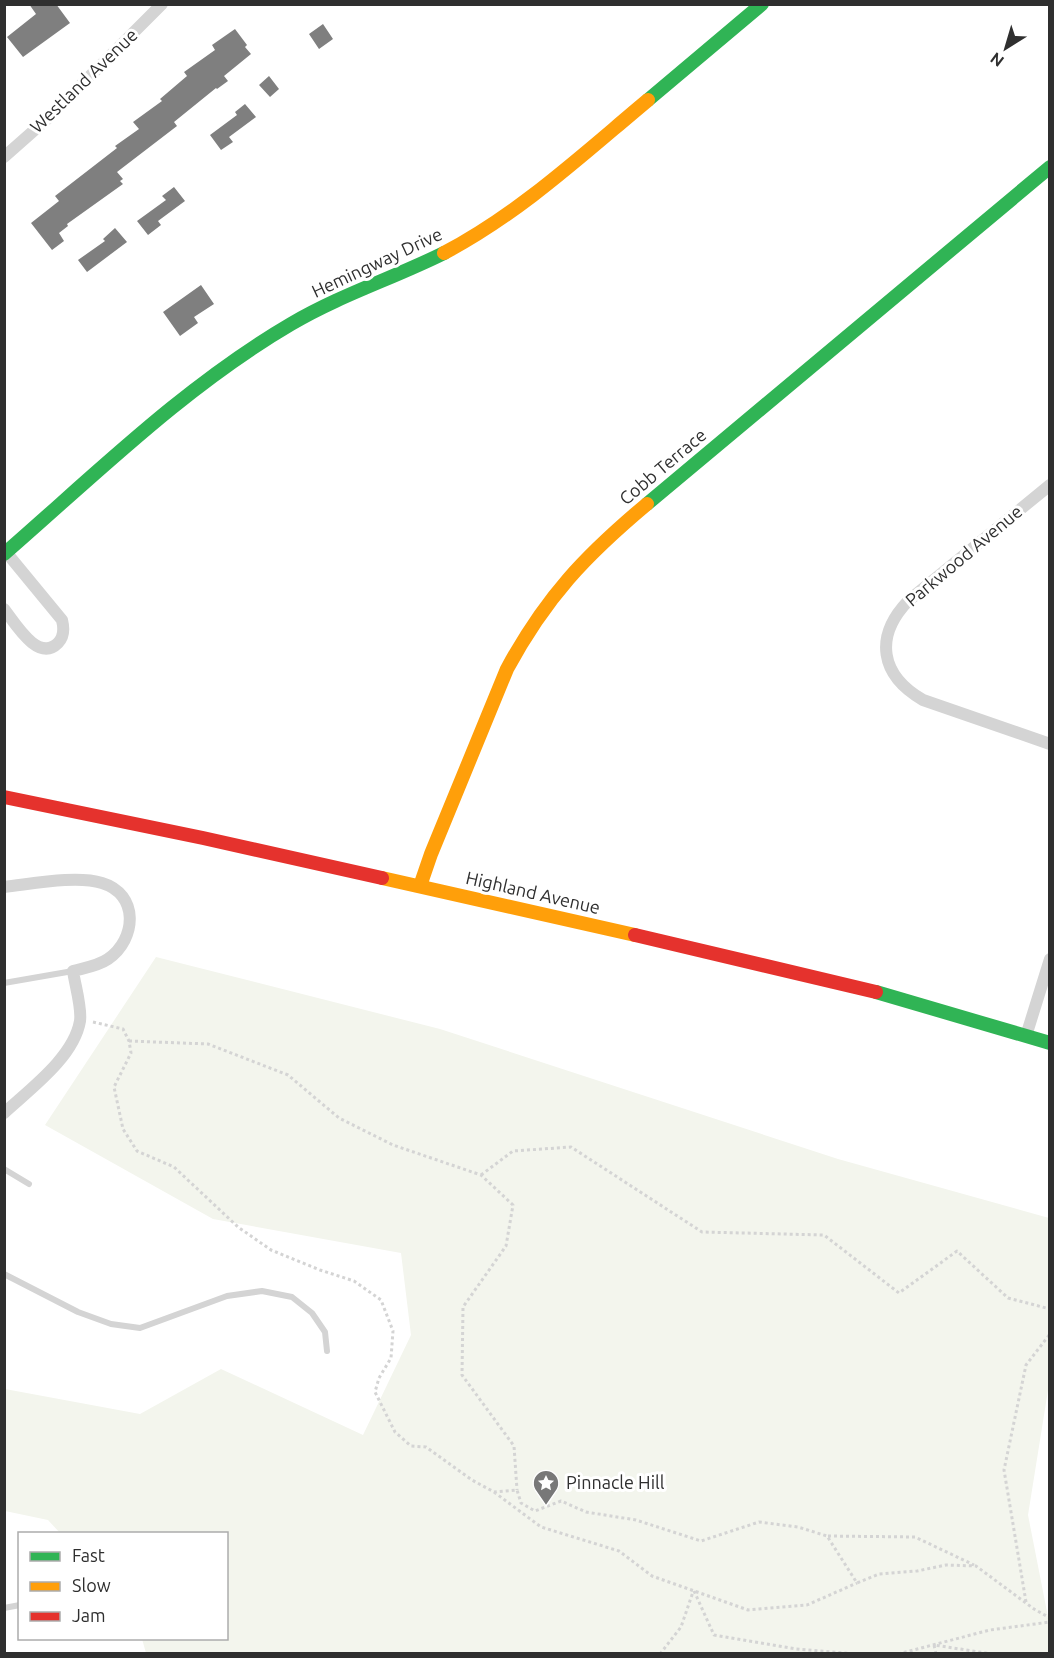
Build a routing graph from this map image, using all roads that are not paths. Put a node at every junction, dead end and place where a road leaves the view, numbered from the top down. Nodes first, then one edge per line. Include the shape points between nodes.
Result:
1 (162, 4) edge
2 (762, 4) edge
3 (4, 157) edge
4 (1050, 167) edge
5 (1050, 485) edge
6 (5, 553) edge
7 (4, 609) edge
8 (1050, 744) edge
9 (4, 797) edge
10 (420, 886) junction
11 (4, 887) edge
12 (1050, 959) edge
13 (73, 971) junction
14 (4, 983) edge
15 (1026, 1036) junction
16 (1050, 1043) edge
17 (4, 1113) edge
18 (4, 1169) edge
19 (29, 1184) dead end
20 (4, 1274) edge
21 (327, 1351) dead end

1 - 3 street, Westland Avenue
2 - 6 street, Hemingway Drive via 507,216 432,259 314,311 254,347 197,388
4 - 10 street, Cobb Terrace via 605,539 564,581 519,644 507,669
5 - 8 street, Parkwood Avenue via 908,601 887,633 885,647 890,668 914,695
6 - 7 street, Hemingway Drive via 62,621 62,638 53,647 35,646
9 - 10 street, Highland Avenue
10 - 15 street, Highland Avenue via 855,986
11 - 13 street via 93,880 110,886 124,898 130,926 123,945 107,960
12 - 15 street
13 - 14 lane
13 - 17 street via 80,1019 76,1035 49,1071
15 - 16 street, Highland Avenue
18 - 19 lane
20 - 21 lane via 78,1312 111,1324 140,1328 227,1296 262,1291 292,1297 312,1313 325,1332

